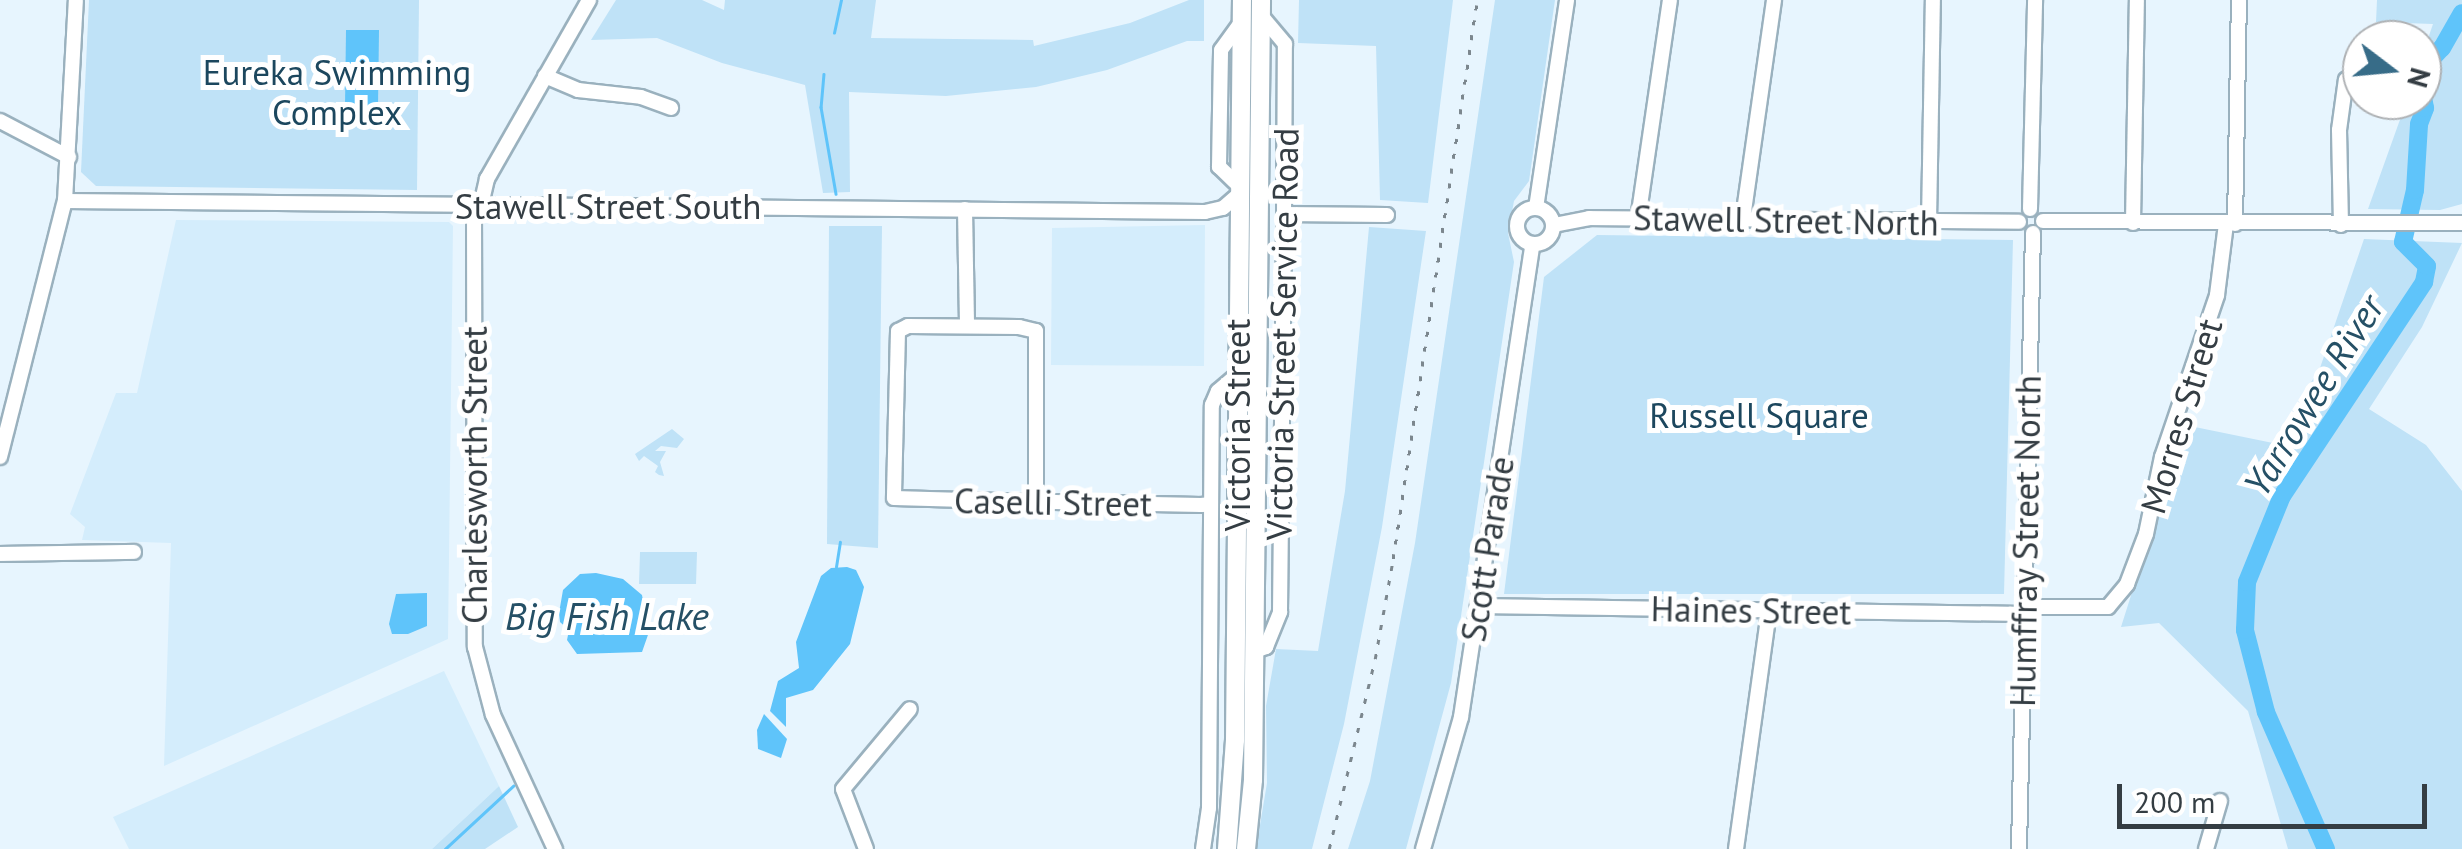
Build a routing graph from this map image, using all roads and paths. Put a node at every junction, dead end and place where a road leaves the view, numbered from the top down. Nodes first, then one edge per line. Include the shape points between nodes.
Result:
1 (76, 0) edge
2 (589, 0) edge
3 (1242, 0) edge
4 (1568, 0) edge
5 (1670, 0) edge
6 (1774, 0) edge
7 (1933, 0) edge
8 (2035, 0) edge
9 (2137, 0) edge
10 (2240, 0) edge
11 (1261, 7) edge
12 (545, 76) junction
13 (671, 108) dead end
14 (2342, 113) edge
15 (0, 122) edge
16 (69, 158) junction
17 (1239, 190) junction
18 (65, 201) junction
19 (1259, 201) junction
20 (478, 205) junction
21 (1536, 208) junction
22 (965, 209) junction
23 (2030, 209) junction
24 (1151, 212) junction
25 (1284, 214) junction
26 (1387, 215) dead end
27 (1239, 218) junction
28 (1743, 218) junction
29 (1638, 219) junction
30 (1929, 222) junction
31 (2019, 222) junction
32 (2133, 223) junction
33 (2462, 223) edge
34 (2231, 224) junction
35 (1554, 225) junction
36 (2340, 225) junction
37 (2038, 227) junction
38 (1532, 245) junction
39 (967, 326) junction
40 (1236, 376) junction
41 (0, 457) edge
42 (1036, 502) junction
43 (1212, 504) junction
44 (134, 552) dead end
45 (0, 554) edge
46 (2116, 602) joint
47 (1478, 606) junction
48 (2023, 610) junction
49 (1768, 611) junction
50 (1255, 651) junction
51 (1235, 652) junction
52 (1212, 653) junction
53 (910, 709) dead end
54 (2220, 802) dead end
55 (554, 849) edge
56 (866, 849) edge
57 (1203, 849) edge
58 (1227, 849) edge
59 (1246, 849) edge
60 (1423, 849) edge
61 (1736, 849) edge
62 (2019, 849) edge
63 (2206, 849) edge

1 - 16 street
2 - 12 street, Charlesworth Street
3 - 17 main road, Victoria Street
4 - 21 street
5 - 29 street
6 - 28 street
7 - 30 street
8 - 23 street
9 - 32 street
10 - 34 street, Morres Street
11 - 19 main road, Victoria Street
11 - 25 street, Victoria Street Service Road via 1285,44
12 - 13 street via 586,92 645,98
12 - 20 street, Charlesworth Street
14 - 36 street
15 - 16 street
16 - 18 street
17 - 24 street, Stawell Street South via 1232,204 1215,212
17 - 27 main road, Victoria Street
18 - 20 street, Stawell Street South
18 - 41 street
19 - 27 main road
19 - 50 main road, Victoria Street
20 - 22 street, Stawell Street South
20 - 55 street, Charlesworth Street via 475,646 494,715
21 - 35 street
21 - 38 street via 1526,210 1517,228
22 - 24 street, Stawell Street South
22 - 39 street
23 - 31 street
23 - 37 street via 2040,212
24 - 27 street, Stawell Street South
25 - 26 street
25 - 50 street, Victoria Street Service Road via 1280,612 1266,647
27 - 40 main road, Victoria Street
28 - 29 street, Stawell Street North
28 - 30 street, Stawell Street North
29 - 35 street, Stawell Street North
30 - 31 street, Stawell Street North
31 - 37 street via 2025,231
32 - 34 street
32 - 37 street
33 - 36 street
34 - 36 street
34 - 46 street, Morres Street via 2217,295 2162,457 2143,546
35 - 38 street via 1548,240
37 - 48 street, Humffray Street North
38 - 47 street, Scott Parade
39 - 42 street via 1036,331
39 - 42 street, Caselli Street via 898,331 894,498
40 - 43 street, Victoria Street Service Road via 1212,400
40 - 51 main road, Victoria Street
42 - 43 street, Caselli Street
43 - 52 street, Victoria Street Service Road
44 - 45 street
46 - 48 street, Haines Street
47 - 49 street, Haines Street
47 - 60 street, Scott Parade via 1461,718
48 - 49 street, Haines Street
48 - 62 street, Humffray Street North
49 - 61 street
50 - 51 main road
50 - 59 main road, Victoria Street
51 - 52 street
51 - 58 main road, Victoria Street
52 - 57 street, Victoria Street Service Road
53 - 56 street via 843,789
54 - 63 street

